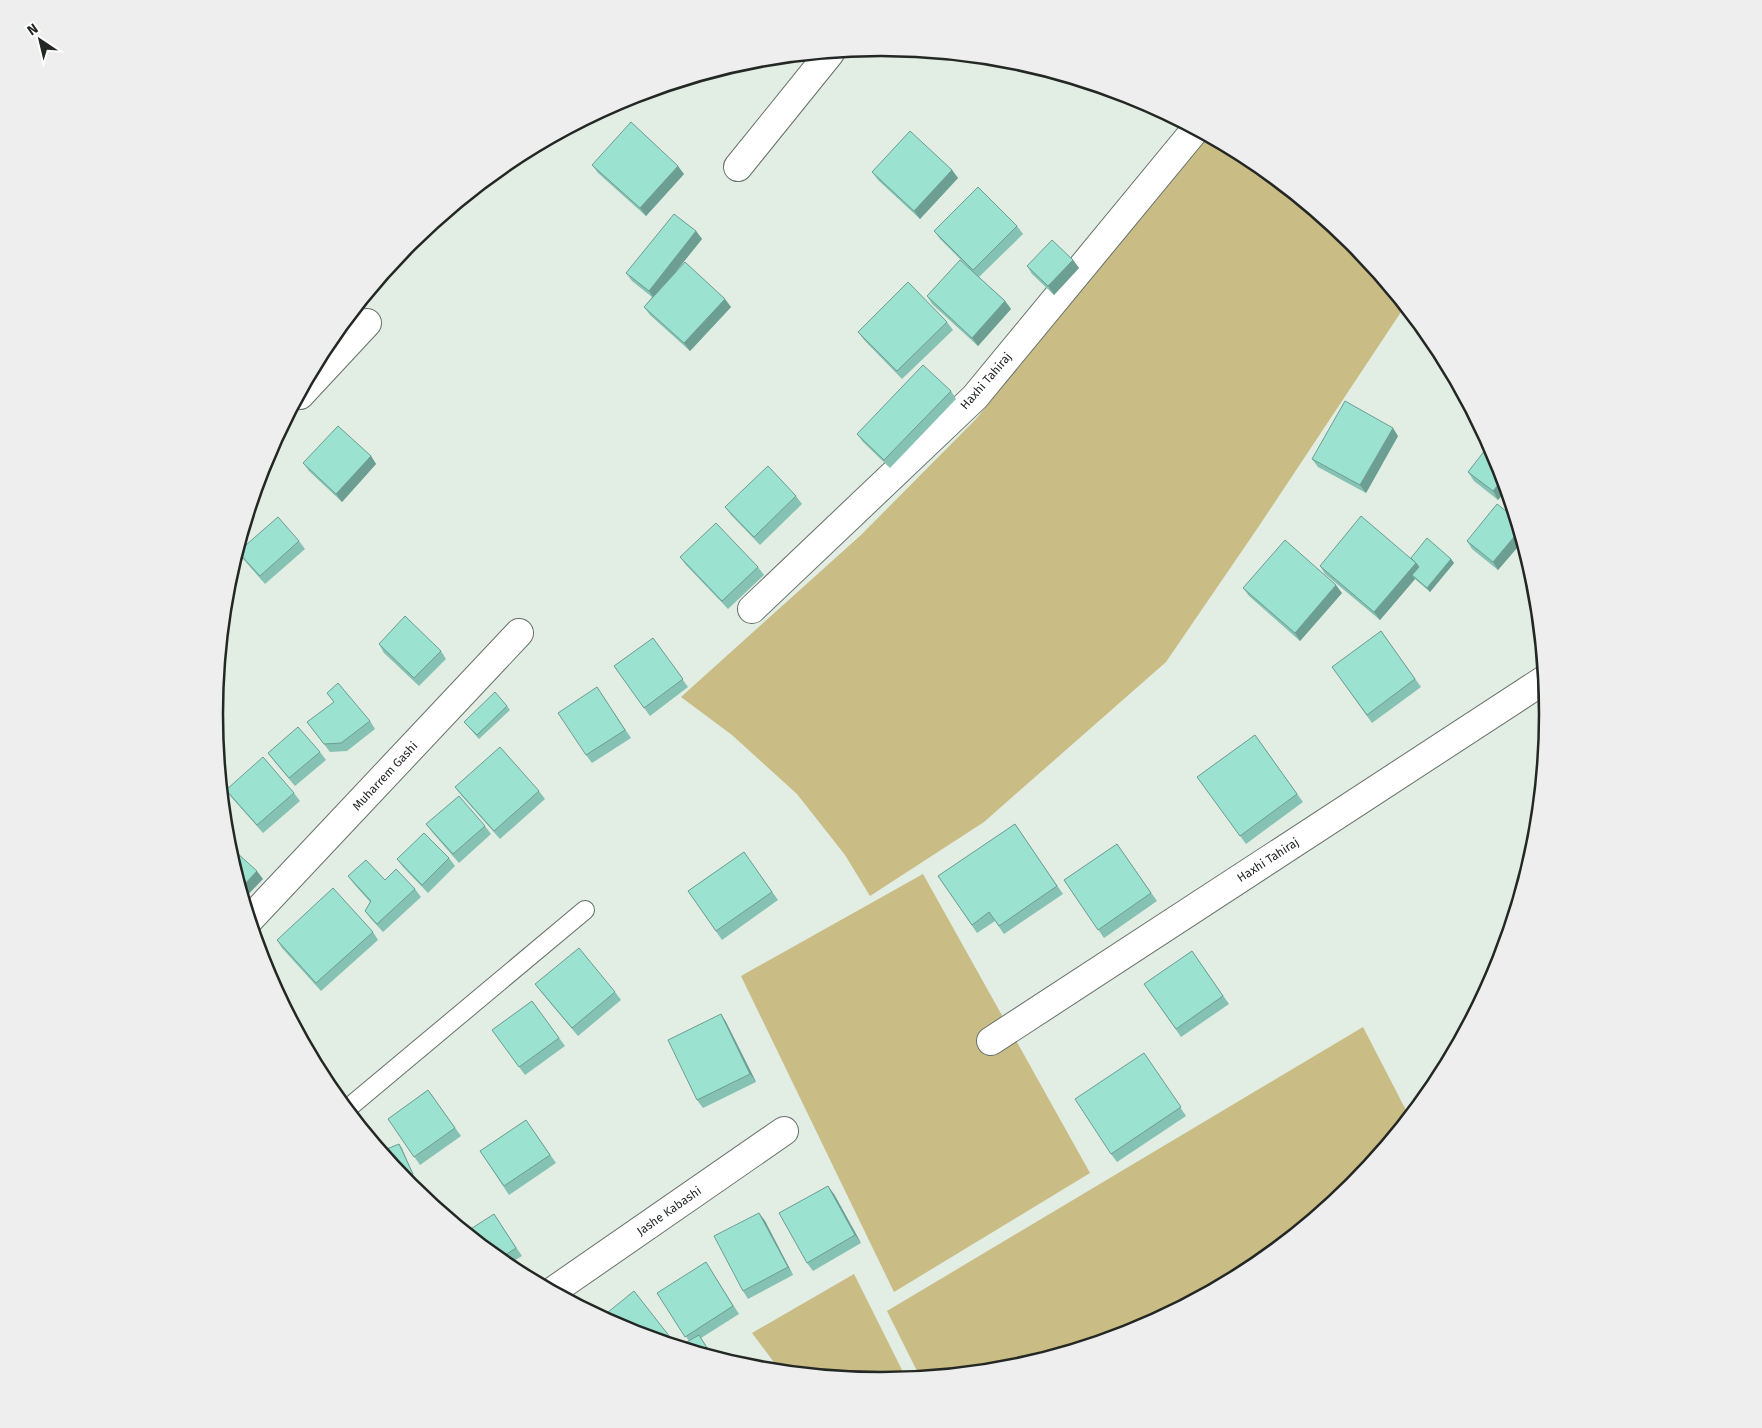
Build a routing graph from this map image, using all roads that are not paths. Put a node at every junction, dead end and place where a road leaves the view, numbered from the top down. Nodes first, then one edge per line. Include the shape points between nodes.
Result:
1 (825, 59) edge
2 (1191, 134) edge
3 (738, 168) dead end
4 (367, 324) dead end
5 (314, 380) edge
6 (752, 609) dead end
7 (519, 634) dead end
8 (1538, 684) edge
9 (585, 910) dead end
10 (255, 914) edge
11 (991, 1041) dead end
12 (352, 1104) edge
13 (784, 1131) dead end
14 (558, 1287) edge

1 - 3 street
2 - 6 street, Haxhi Tahiraj via 975,397
4 - 5 street
7 - 10 street, Muharrem Gashi
8 - 11 street, Haxhi Tahiraj
9 - 12 lane
13 - 14 street, Jashe Kabashi

